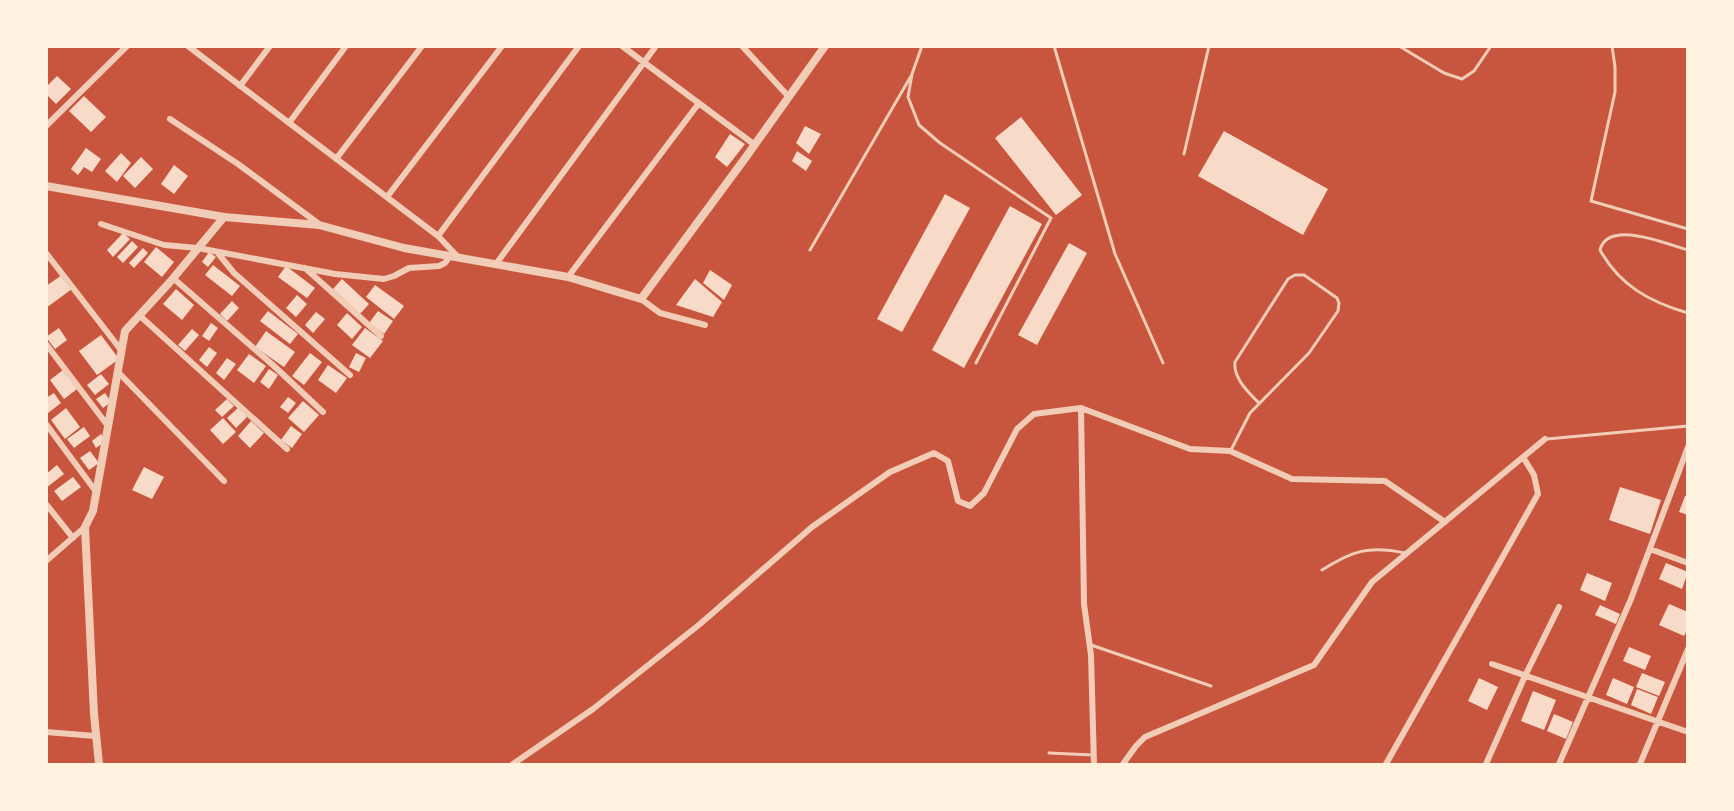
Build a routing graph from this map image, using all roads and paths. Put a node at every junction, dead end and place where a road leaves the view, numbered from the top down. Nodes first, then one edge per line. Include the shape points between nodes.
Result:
1 (127, 46) edge
2 (188, 46) edge
3 (270, 46) edge
4 (346, 46) edge
5 (422, 46) edge
6 (502, 46) edge
7 (579, 46) edge
8 (622, 46) edge
9 (656, 46) edge
10 (742, 46) edge
11 (825, 46) edge
12 (922, 46) edge
13 (1054, 46) edge
14 (1209, 46) edge
15 (1399, 46) edge
16 (1491, 46) edge
17 (1612, 46) edge
18 (645, 63) junction
19 (912, 74) junction
20 (240, 86) junction
21 (789, 98) junction
22 (699, 104) junction
23 (170, 119) dead end
24 (289, 123) junction
25 (46, 126) edge
26 (755, 145) junction
27 (1184, 154) dead end
28 (336, 159) junction
29 (46, 186) edge
30 (387, 197) junction
31 (224, 216) junction
32 (101, 224) dead end
33 (320, 225) junction
34 (1688, 229) edge
35 (438, 236) junction
36 (198, 248) junction
37 (1688, 249) edge
38 (810, 250) dead end
39 (216, 251) junction
40 (46, 253) edge
41 (454, 256) junction
42 (496, 264) junction
43 (305, 268) junction
44 (568, 277) junction
45 (173, 278) junction
46 (642, 299) junction
47 (1688, 313) edge
48 (139, 315) junction
49 (705, 325) dead end
50 (381, 336) dead end
51 (46, 344) edge
52 (121, 350) junction
53 (976, 363) dead end
54 (1162, 363) dead end
55 (118, 372) junction
56 (350, 375) dead end
57 (1258, 404) junction
58 (1081, 408) junction
59 (323, 412) dead end
60 (46, 424) edge
61 (108, 426) junction
62 (1688, 426) edge
63 (1545, 439) joint
64 (1688, 447) edge
65 (287, 449) dead end
66 (1230, 451) junction
67 (1523, 457) junction
68 (224, 481) dead end
69 (97, 493) junction
70 (46, 504) edge
71 (1444, 522) junction
72 (85, 528) junction
73 (73, 538) junction
74 (1650, 549) junction
75 (1407, 553) junction
76 (46, 561) edge
77 (1688, 563) edge
78 (1322, 570) dead end
79 (1559, 607) dead end
80 (1089, 644) junction
81 (1688, 649) edge
82 (1492, 664) dead end
83 (1525, 676) junction
84 (1211, 686) dead end
85 (1588, 698) junction
86 (1658, 723) junction
87 (46, 732) edge
88 (1688, 732) edge
89 (95, 736) junction
90 (1049, 753) dead end
91 (1093, 755) junction
92 (99, 765) edge
93 (513, 765) edge
94 (1094, 765) edge
95 (1123, 765) edge
96 (1386, 765) edge
97 (1486, 765) edge
98 (1559, 765) edge
99 (1640, 765) edge

1 - 25 street
2 - 20 street
3 - 20 street
4 - 24 street
5 - 28 street
6 - 30 street
7 - 35 street
8 - 18 street
9 - 18 street
10 - 21 street
11 - 21 street
12 - 19 lane
13 - 54 lane via 1114,254
14 - 27 lane
15 - 16 lane via 1444,73 1462,79 1474,71
17 - 34 lane via 1615,92 1591,201
18 - 22 street
18 - 42 street
19 - 38 lane
19 - 53 lane via 908,97 919,125 1051,218
20 - 24 street
21 - 26 street
22 - 26 street
22 - 44 street
23 - 33 street
24 - 28 street
26 - 46 street
28 - 30 street
29 - 31 street
30 - 35 street
31 - 33 street
31 - 36 street
32 - 36 street via 164,245
33 - 41 street via 404,248
35 - 41 street
36 - 39 street
36 - 45 street
37 - 47 lane via 1616,234 1608,237 1600,250 1636,291
39 - 43 street
39 - 56 street via 234,273
40 - 52 street
41 - 42 street
41 - 43 street via 440,267 409,268 390,279
42 - 44 street
43 - 50 street
44 - 46 street
45 - 48 street
45 - 59 street
46 - 49 street via 660,313
48 - 52 street via 125,331
48 - 65 street
51 - 61 street
52 - 55 street
55 - 61 street
55 - 68 street
57 - 57 lane via 1237,376 1235,362 1288,279 1304,275 1336,298 1338,311 1309,353
57 - 66 lane via 1240,428
58 - 66 street via 1190,449
58 - 80 street via 1084,604
58 - 93 street via 1034,414 1017,429 984,493 970,506 958,501 948,461 934,453 890,472 812,527 700,624 593,709
60 - 69 street
61 - 69 street
62 - 63 lane
63 - 67 street
64 - 74 street
66 - 71 street via 1292,479 1385,481
67 - 71 street
67 - 96 street via 1534,475 1538,494
69 - 72 street
70 - 73 street
71 - 75 street
72 - 73 street
72 - 89 street
73 - 76 street
74 - 77 street
74 - 85 street
75 - 78 lane via 1361,550
75 - 95 street via 1372,582 1314,664 1145,737
79 - 83 street
80 - 84 lane
80 - 91 street
81 - 86 street
82 - 83 street
83 - 85 street
83 - 97 street
85 - 86 street
85 - 98 street
86 - 88 street
86 - 99 street
87 - 89 street
89 - 92 street
90 - 91 lane
91 - 94 street

